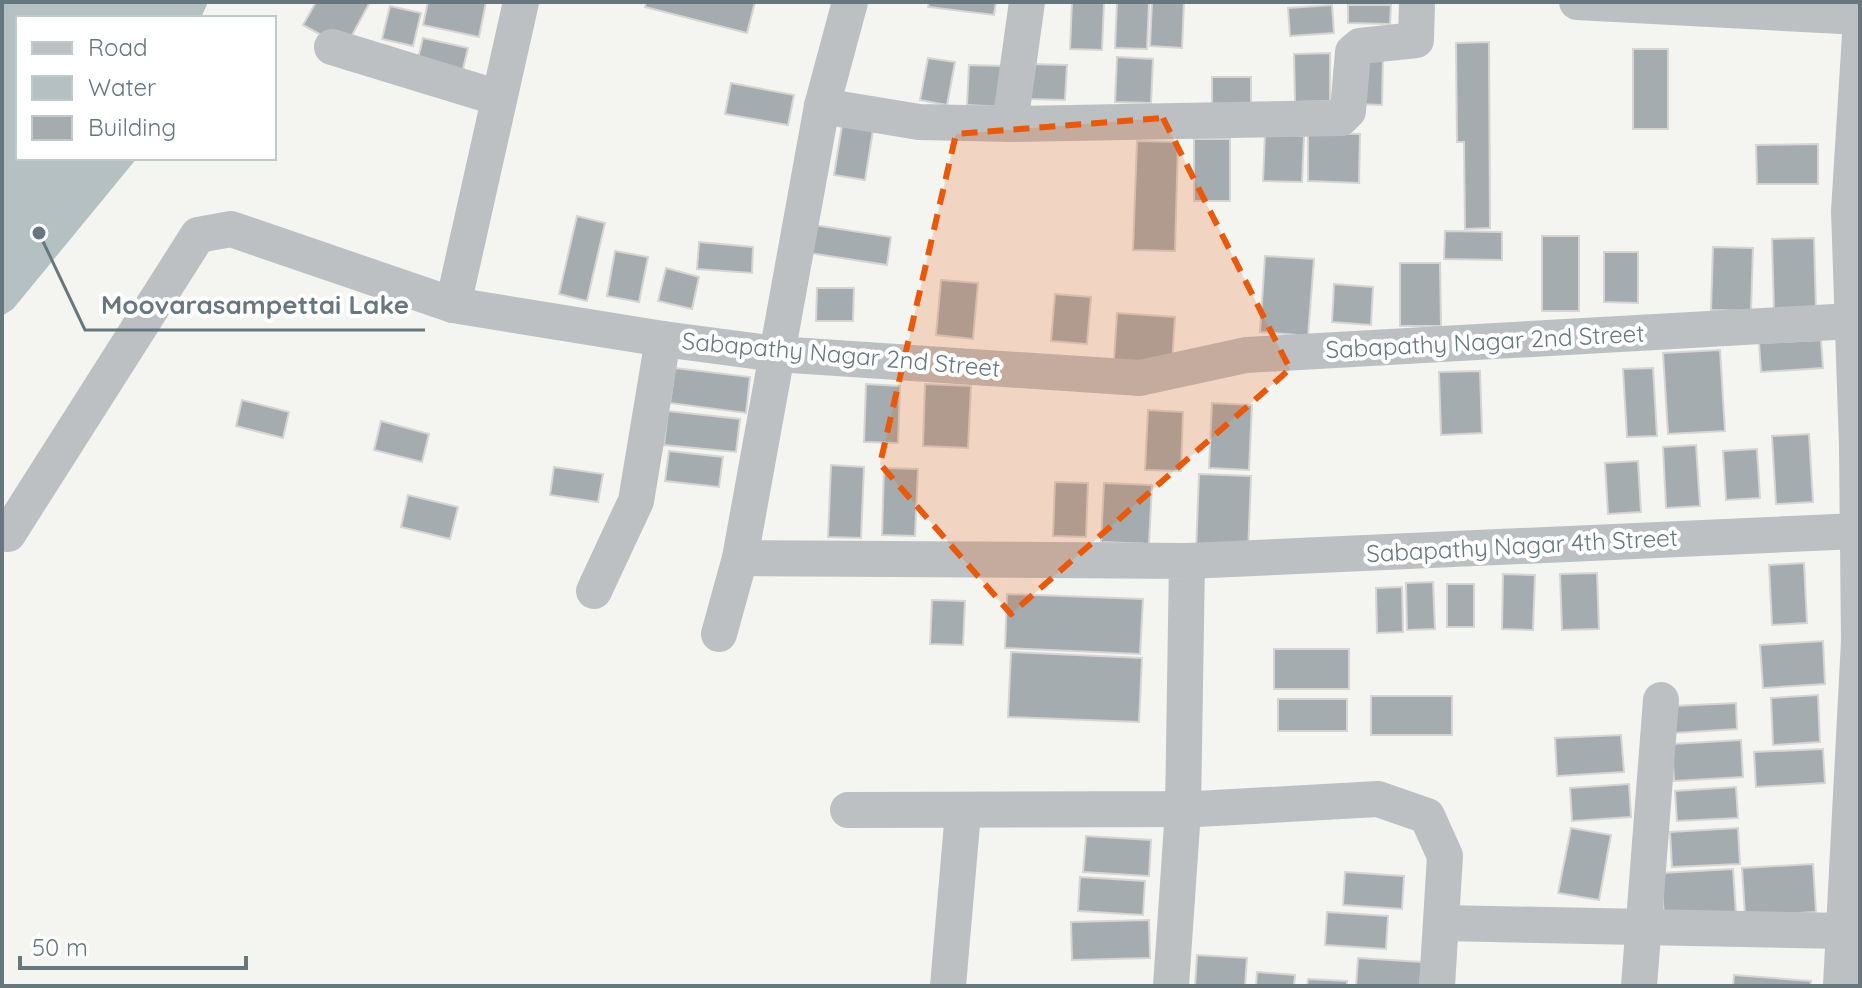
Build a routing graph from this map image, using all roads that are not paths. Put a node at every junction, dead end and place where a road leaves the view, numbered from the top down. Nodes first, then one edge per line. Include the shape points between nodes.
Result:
1 (521, 2) edge
2 (850, 2) edge
3 (1027, 2) edge
4 (1417, 2) edge
5 (1591, 2) edge
6 (1860, 17) edge
7 (332, 47) dead end
8 (1860, 53) edge
9 (499, 98) junction
10 (822, 106) junction
11 (1010, 124) junction
12 (1854, 211) edge
13 (453, 305) junction
14 (1852, 321) junction
15 (663, 339) junction
16 (776, 354) junction
17 (1858, 446) edge
18 (1858, 531) junction
19 (8, 534) dead end
20 (740, 558) junction
21 (1187, 561) junction
22 (594, 591) dead end
23 (719, 634) dead end
24 (1860, 641) edge
25 (1661, 700) dead end
26 (1183, 809) junction
27 (848, 810) dead end
28 (963, 812) junction
29 (1442, 923) junction
30 (1644, 928) junction
31 (1846, 931) junction
32 (948, 986) edge
33 (1171, 986) edge
34 (1437, 986) edge
35 (1639, 986) edge
36 (1841, 986) edge

1 - 9 street
2 - 10 street
3 - 11 street
4 - 11 street via 1416,40 1360,46 1353,52 1348,111 1341,118
5 - 6 street
7 - 9 street
8 - 12 street
9 - 13 street
10 - 11 street via 919,122
10 - 16 street
12 - 14 street
13 - 15 street, Sabapathy Nagar 2nd Street
13 - 19 street, Sabapathy Nagar 2nd Street via 231,229 198,235
14 - 16 street, Sabapathy Nagar 2nd Street via 1246,355 1140,378
14 - 17 street
15 - 16 street, Sabapathy Nagar 2nd Street
15 - 22 street via 636,501
16 - 20 street
17 - 18 street
18 - 21 street, Sabapathy Nagar 4th Street
18 - 24 street
20 - 21 street, Sabapathy Nagar 4th Street
20 - 23 street
21 - 26 street
24 - 31 street
25 - 30 street
26 - 28 street
26 - 29 street via 1378,799 1427,816 1445,856
26 - 33 street
27 - 28 street
28 - 32 street
29 - 30 street
29 - 34 street
30 - 31 street
30 - 35 street
31 - 36 street

